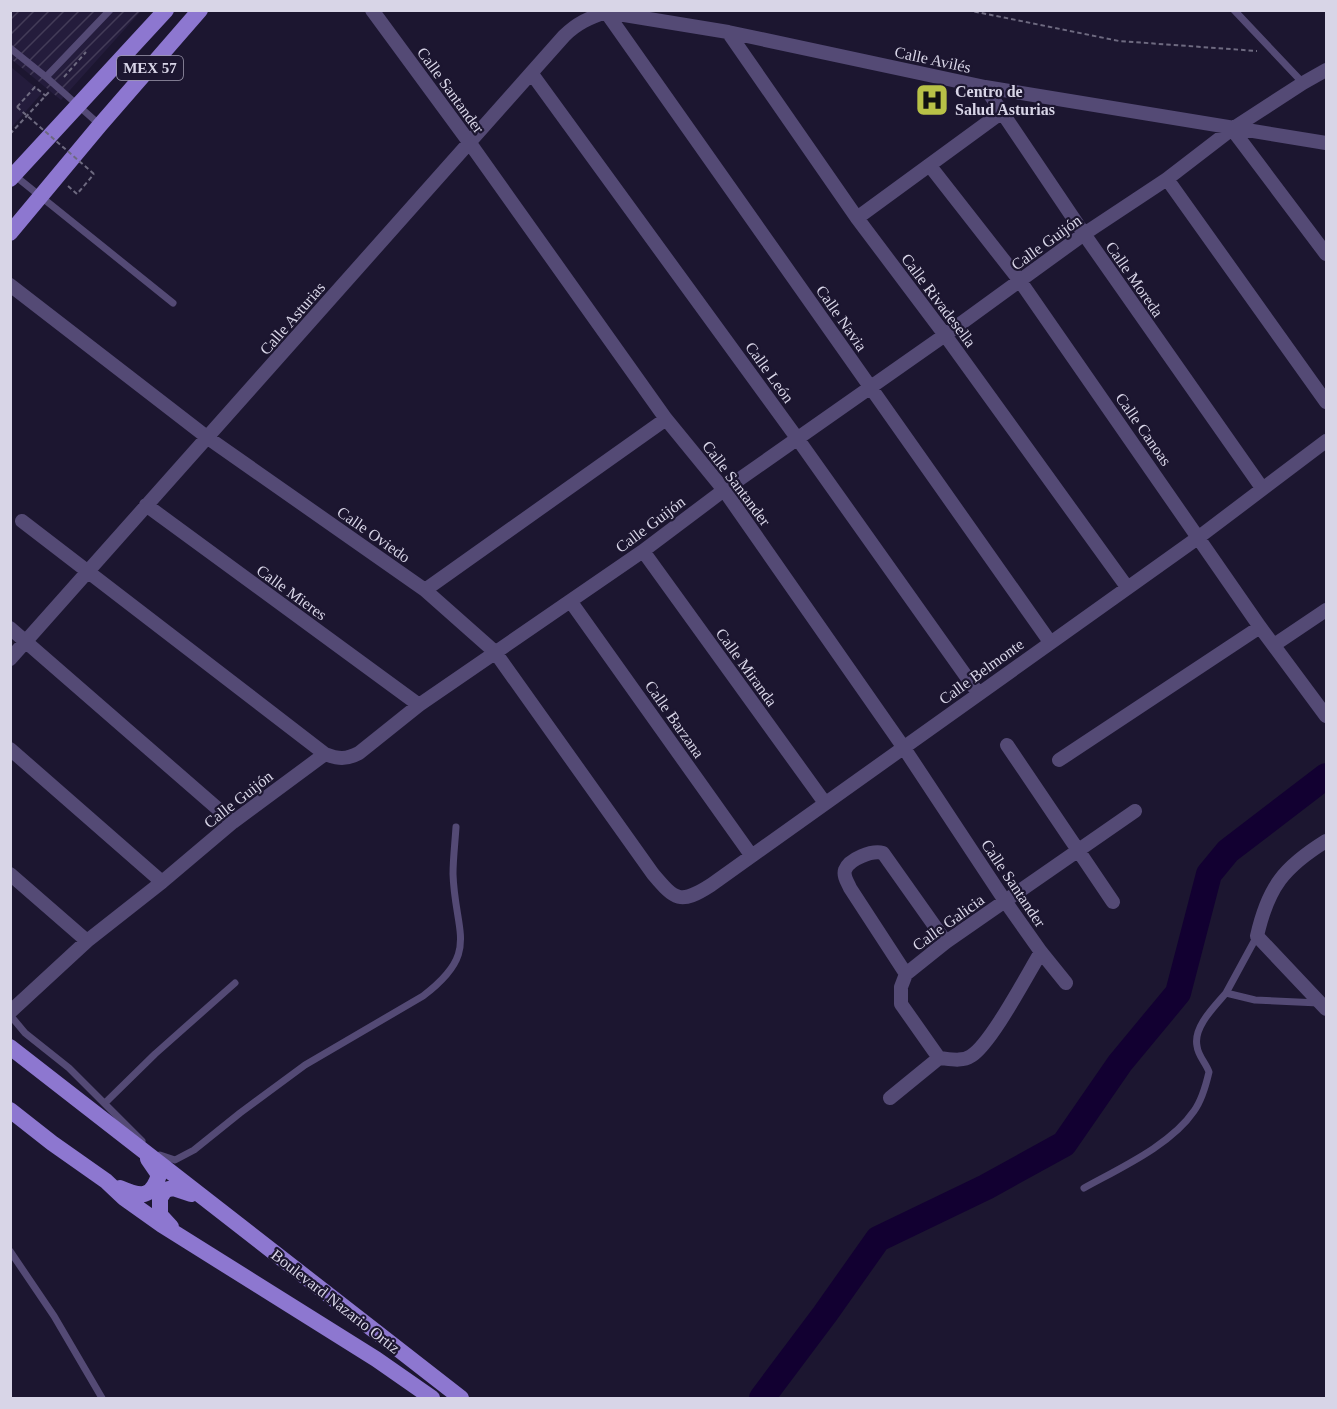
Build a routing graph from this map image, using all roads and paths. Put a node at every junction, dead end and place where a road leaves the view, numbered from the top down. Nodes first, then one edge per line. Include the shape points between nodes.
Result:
1 (110, 10) edge
2 (166, 10) edge
3 (200, 10) edge
4 (372, 10) edge
5 (966, 10) edge
6 (1234, 10) edge
7 (606, 12) junction
8 (728, 32) junction
9 (10, 48) edge
10 (86, 52) dead end
11 (1272, 52) junction
12 (1326, 70) edge
13 (532, 74) junction
14 (46, 77) junction
15 (1303, 82) junction
16 (56, 86) junction
17 (985, 87) junction
18 (46, 96) junction
19 (78, 106) junction
20 (1002, 112) junction
21 (100, 125) junction
22 (1232, 129) junction
23 (10, 134) edge
24 (469, 142) junction
25 (1326, 143) edge
26 (930, 166) junction
27 (12, 177) edge
28 (1167, 179) junction
29 (77, 194) dead end
30 (40, 196) junction
31 (857, 218) junction
32 (10, 232) edge
33 (1084, 234) junction
34 (1326, 254) edge
35 (1020, 280) junction
36 (10, 285) edge
37 (173, 303) dead end
38 (945, 335) junction
39 (870, 386) junction
40 (1326, 402) edge
41 (666, 419) junction
42 (208, 438) junction
43 (797, 438) junction
44 (1326, 441) edge
45 (1262, 488) junction
46 (724, 490) junction
47 (146, 505) junction
48 (22, 521) dead end
49 (1199, 537) junction
50 (643, 551) junction
51 (87, 571) junction
52 (1127, 587) junction
53 (424, 590) junction
54 (571, 602) junction
55 (1326, 610) edge
56 (1260, 627) junction
57 (10, 628) edge
58 (26, 641) junction
59 (1050, 642) junction
60 (1274, 645) junction
61 (495, 652) junction
62 (10, 659) edge
63 (978, 693) junction
64 (419, 705) junction
65 (1326, 716) edge
66 (1007, 745) dead end
67 (904, 748) junction
68 (10, 749) edge
69 (325, 754) junction
70 (1059, 760) dead end
71 (825, 803) junction
72 (1135, 811) dead end
73 (233, 822) junction
74 (456, 827) dead end
75 (1326, 841) edge
76 (1078, 850) junction
77 (751, 855) junction
78 (10, 874) edge
79 (653, 874) joint
80 (162, 882) junction
81 (1005, 901) junction
82 (1113, 902) dead end
83 (1257, 936) junction
84 (87, 941) junction
85 (946, 942) junction
86 (1041, 952) junction
87 (906, 974) junction
88 (235, 983) dead end
89 (1065, 983) dead end
90 (1226, 993) junction
91 (1325, 1005) edge
92 (10, 1013) edge
93 (10, 1047) edge
94 (939, 1058) junction
95 (890, 1098) dead end
96 (105, 1103) junction
97 (10, 1110) edge
98 (136, 1146) junction
99 (106, 1181) junction
100 (1084, 1188) dead end
101 (211, 1204) junction
102 (179, 1236) junction
103 (10, 1251) edge
104 (102, 1398) edge
105 (432, 1398) edge
106 (461, 1398) edge

1 - 14 lane
2 - 19 main road, MEX 57
3 - 21 main road, MEX 57
4 - 24 street, Calle Santander
5 - 11 path via 1111,40
6 - 11 lane
7 - 8 street, Calle Avilés
7 - 13 street, Calle Asturias via 574,26
7 - 39 street, Calle Navia
8 - 17 street, Calle Avilés
8 - 31 street, Calle Rivadesella
9 - 14 lane
10 - 16 path
11 - 15 lane
12 - 15 street, Calle Guijón
13 - 24 street, Calle Asturias
13 - 43 street, Calle León
14 - 16 lane
15 - 22 street, Calle Guijón
16 - 18 path
16 - 19 lane
17 - 20 street, Calle Moreda
17 - 22 street, Calle Avilés
18 - 23 path
18 - 29 path, bridge via 35,87 17,107 94,174
19 - 21 lane
19 - 27 main road, MEX 57
20 - 26 street
20 - 33 street, Calle Moreda
21 - 30 main road, MEX 57
22 - 25 street, Calle Avilés
22 - 28 street, Calle Guijón
22 - 34 street
24 - 41 street, Calle Santander
24 - 42 street, Calle Asturias
26 - 31 street
26 - 35 street, Calle Canoas
27 - 30 lane
28 - 33 street, Calle Guijón
28 - 40 street
30 - 32 main road, MEX 57
30 - 37 lane
31 - 38 street, Calle Rivadesella
33 - 35 street, Calle Guijón
33 - 45 street, Calle Moreda
35 - 38 street, Calle Guijón
35 - 49 street, Calle Canoas
36 - 42 street, Calle Oviedo
38 - 39 street, Calle Guijón
38 - 52 street, Calle Rivadesella
39 - 43 street, Calle Guijón
39 - 59 street, Calle Navia
41 - 46 street, Calle Santander
41 - 53 street
42 - 47 street, Calle Asturias
42 - 53 street, Calle Oviedo
43 - 46 street, Calle Guijón
43 - 63 street, Calle León
44 - 45 street, Calle Belmonte
45 - 49 street, Calle Belmonte
46 - 50 street, Calle Guijón
46 - 67 street, Calle Santander
47 - 51 street, Calle Asturias
47 - 64 street, Calle Mieres
48 - 51 street
49 - 52 street, Calle Belmonte
49 - 56 street, Calle Canoas
50 - 54 street, Calle Guijón
50 - 71 street, Calle Miranda
51 - 58 street, Calle Asturias
51 - 69 street
52 - 59 street, Calle Belmonte
53 - 61 street, Calle Oviedo
54 - 61 street, Calle Guijón
54 - 77 street, Calle Barzana
55 - 60 street
56 - 60 street, Calle Canoas
56 - 70 street
57 - 58 street
58 - 62 street, Calle Asturias
58 - 73 street
59 - 63 street, Calle Belmonte
60 - 65 street, Calle Canoas
61 - 64 street, Calle Guijón
61 - 79 street, Calle Oviedo
63 - 67 street, Calle Belmonte
64 - 69 street, Calle Guijón via 349,758
66 - 76 street
67 - 71 street, Calle Belmonte
67 - 81 street, Calle Santander
68 - 80 street
69 - 73 street, Calle Guijón
71 - 77 street, Calle Belmonte
72 - 76 street, Calle Galicia
73 - 80 street, Calle Guijón
74 - 96 lane via 453,874 460,949 454,966 441,982 305,1065 181,1158 162,1157
75 - 83 street via 1305,854 1275,884
76 - 81 street, Calle Galicia
76 - 82 street
77 - 79 street, Calle Belmonte via 699,893 685,898 669,893
78 - 84 street
80 - 84 street, Calle Guijón
81 - 85 street, Calle Galicia
81 - 86 street, Calle Santander
83 - 90 lane
83 - 91 street
84 - 92 street, Calle Guijón
85 - 87 street, Calle Galicia
85 - 87 street via 883,853 867,853 847,867 847,882
86 - 89 street, Calle Santander
86 - 94 street via 979,1050 970,1058
87 - 94 street, Calle Galicia via 901,1004
88 - 96 lane
90 - 91 lane via 1256,1000
90 - 100 lane via 1209,1012 1197,1039 1199,1054 1209,1072 1194,1112 1148,1152
92 - 96 lane via 25,1033
93 - 98 main road, Boulevard Nazario Ortiz
94 - 95 street
97 - 99 main road, Boulevard Nazario Ortiz
98 - 99 main road, Boulevard Nazario Ortiz via 159,1175 154,1188 139,1195
98 - 101 main road, Boulevard Nazario Ortiz
99 - 102 main road, Boulevard Nazario Ortiz
101 - 102 main road, Boulevard Nazario Ortiz via 189,1192 165,1190 160,1198 160,1215
101 - 106 main road, Boulevard Nazario Ortiz
102 - 105 main road, Boulevard Nazario Ortiz
103 - 104 lane

